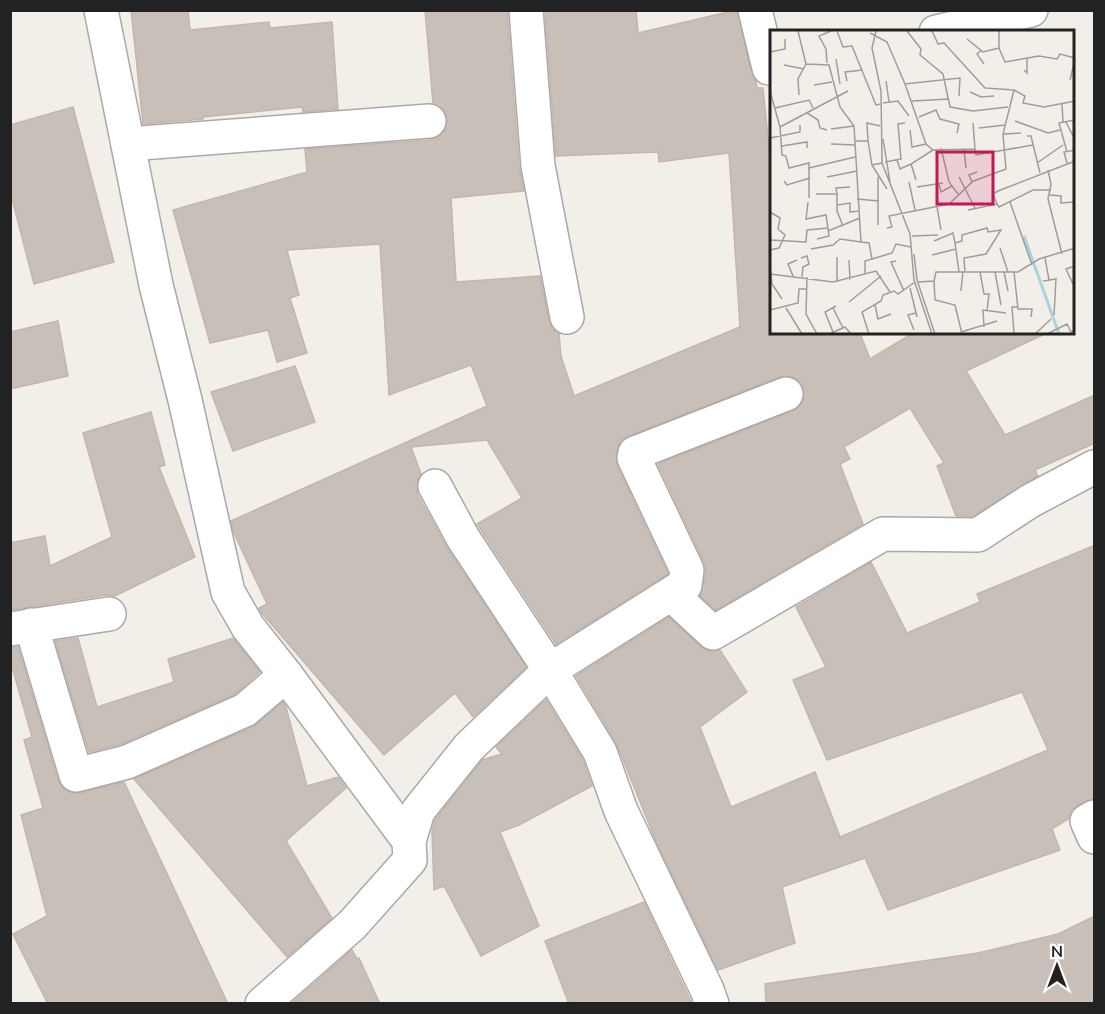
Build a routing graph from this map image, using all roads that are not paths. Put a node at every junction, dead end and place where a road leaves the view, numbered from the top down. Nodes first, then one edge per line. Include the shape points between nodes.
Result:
1 (101, 10) edge
2 (526, 10) edge
3 (755, 10) edge
4 (1031, 10) edge
5 (945, 30) edge
6 (770, 72) edge
7 (429, 121) dead end
8 (128, 144) junction
9 (567, 317) dead end
10 (786, 394) dead end
11 (1095, 467) edge
12 (435, 486) dead end
13 (671, 594) junction
14 (109, 614) dead end
15 (21, 627) edge
16 (550, 670) junction
17 (286, 675) junction
18 (1095, 817) edge
19 (1095, 837) edge
20 (408, 841) junction
21 (262, 1004) edge
22 (712, 1004) edge

1 - 8 street
2 - 9 street via 538,166
3 - 6 street
4 - 5 street
7 - 8 street
8 - 17 street via 156,285 228,592 248,627
10 - 13 street via 635,453 687,570 685,585
11 - 13 street via 1030,501 978,535 883,534 713,633
12 - 16 street via 463,538
13 - 16 street
14 - 15 street
15 - 17 street via 76,775 127,762 244,710
16 - 20 street via 469,747 418,811
16 - 22 street via 600,752 621,812
17 - 20 street
18 - 19 street via 1087,821
20 - 21 street via 410,860 352,925

